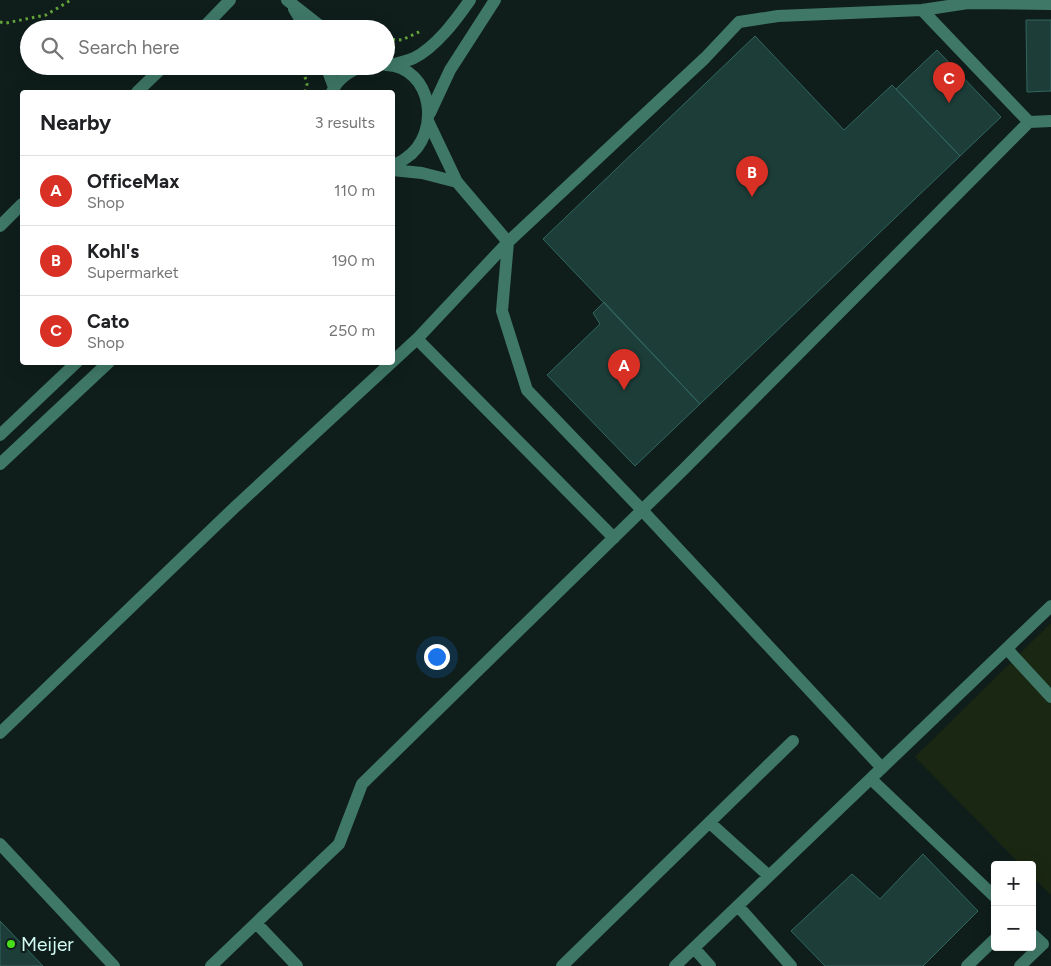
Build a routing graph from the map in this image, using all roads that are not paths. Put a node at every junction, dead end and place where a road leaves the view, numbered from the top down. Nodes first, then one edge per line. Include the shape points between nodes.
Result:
1 (230, 0) edge
2 (288, 0) edge
3 (470, 0) edge
4 (496, 0) edge
5 (1051, 4) edge
6 (922, 10) junction
7 (211, 20) edge
8 (300, 20) edge
9 (313, 20) edge
10 (395, 63) edge
11 (395, 68) edge
12 (155, 75) edge
13 (329, 75) edge
14 (346, 75) edge
15 (140, 90) edge
16 (333, 90) edge
17 (429, 117) junction
18 (1051, 121) edge
19 (1029, 122) junction
20 (395, 163) edge
21 (395, 170) edge
22 (457, 182) junction
23 (20, 206) edge
24 (0, 226) edge
25 (508, 242) junction
26 (417, 339) junction
27 (395, 359) edge
28 (74, 365) edge
29 (106, 365) edge
30 (389, 365) edge
31 (0, 436) edge
32 (0, 464) edge
33 (642, 510) junction
34 (614, 538) junction
35 (1051, 606) edge
36 (1007, 649) junction
37 (1051, 697) edge
38 (0, 733) edge
39 (793, 741) dead end
40 (882, 768) junction
41 (871, 779) junction
42 (710, 823) junction
43 (0, 844) edge
44 (769, 876) junction
45 (991, 893) edge
46 (738, 906) junction
47 (256, 923) junction
48 (1036, 938) edge
49 (991, 943) edge
50 (694, 948) junction
51 (1036, 950) edge
52 (1035, 951) edge
53 (114, 966) edge
54 (211, 966) edge
55 (297, 966) edge
56 (562, 966) edge
57 (675, 966) edge
58 (710, 966) edge
59 (790, 966) edge
60 (967, 966) edge
61 (1020, 966) edge

1 - 7 street
2 - 8 street
2 - 9 street
3 - 10 street via 425,51
4 - 17 street via 450,70
5 - 6 street via 968,2
6 - 19 street
6 - 25 street via 778,16 739,22 706,58
11 - 17 street via 411,75 424,92
12 - 15 street
13 - 16 street
14 - 16 street
17 - 20 street via 426,134 414,152
17 - 22 street
18 - 19 street
19 - 33 street
21 - 22 street
22 - 25 street
23 - 24 street
25 - 26 street
25 - 33 street via 502,311 527,390
26 - 27 street
26 - 34 street
28 - 31 street
29 - 32 street
30 - 38 street via 234,508
33 - 34 street
33 - 40 street
34 - 47 street via 362,784 339,844
35 - 36 street
36 - 37 street
36 - 40 street
39 - 42 street
40 - 41 street
41 - 44 street
41 - 45 street
42 - 44 street
42 - 56 street
43 - 53 street
44 - 46 street
46 - 50 street
46 - 59 street
47 - 54 street
47 - 55 street
48 - 51 street via 1042,944
49 - 60 street
50 - 57 street
50 - 58 street
52 - 61 street

